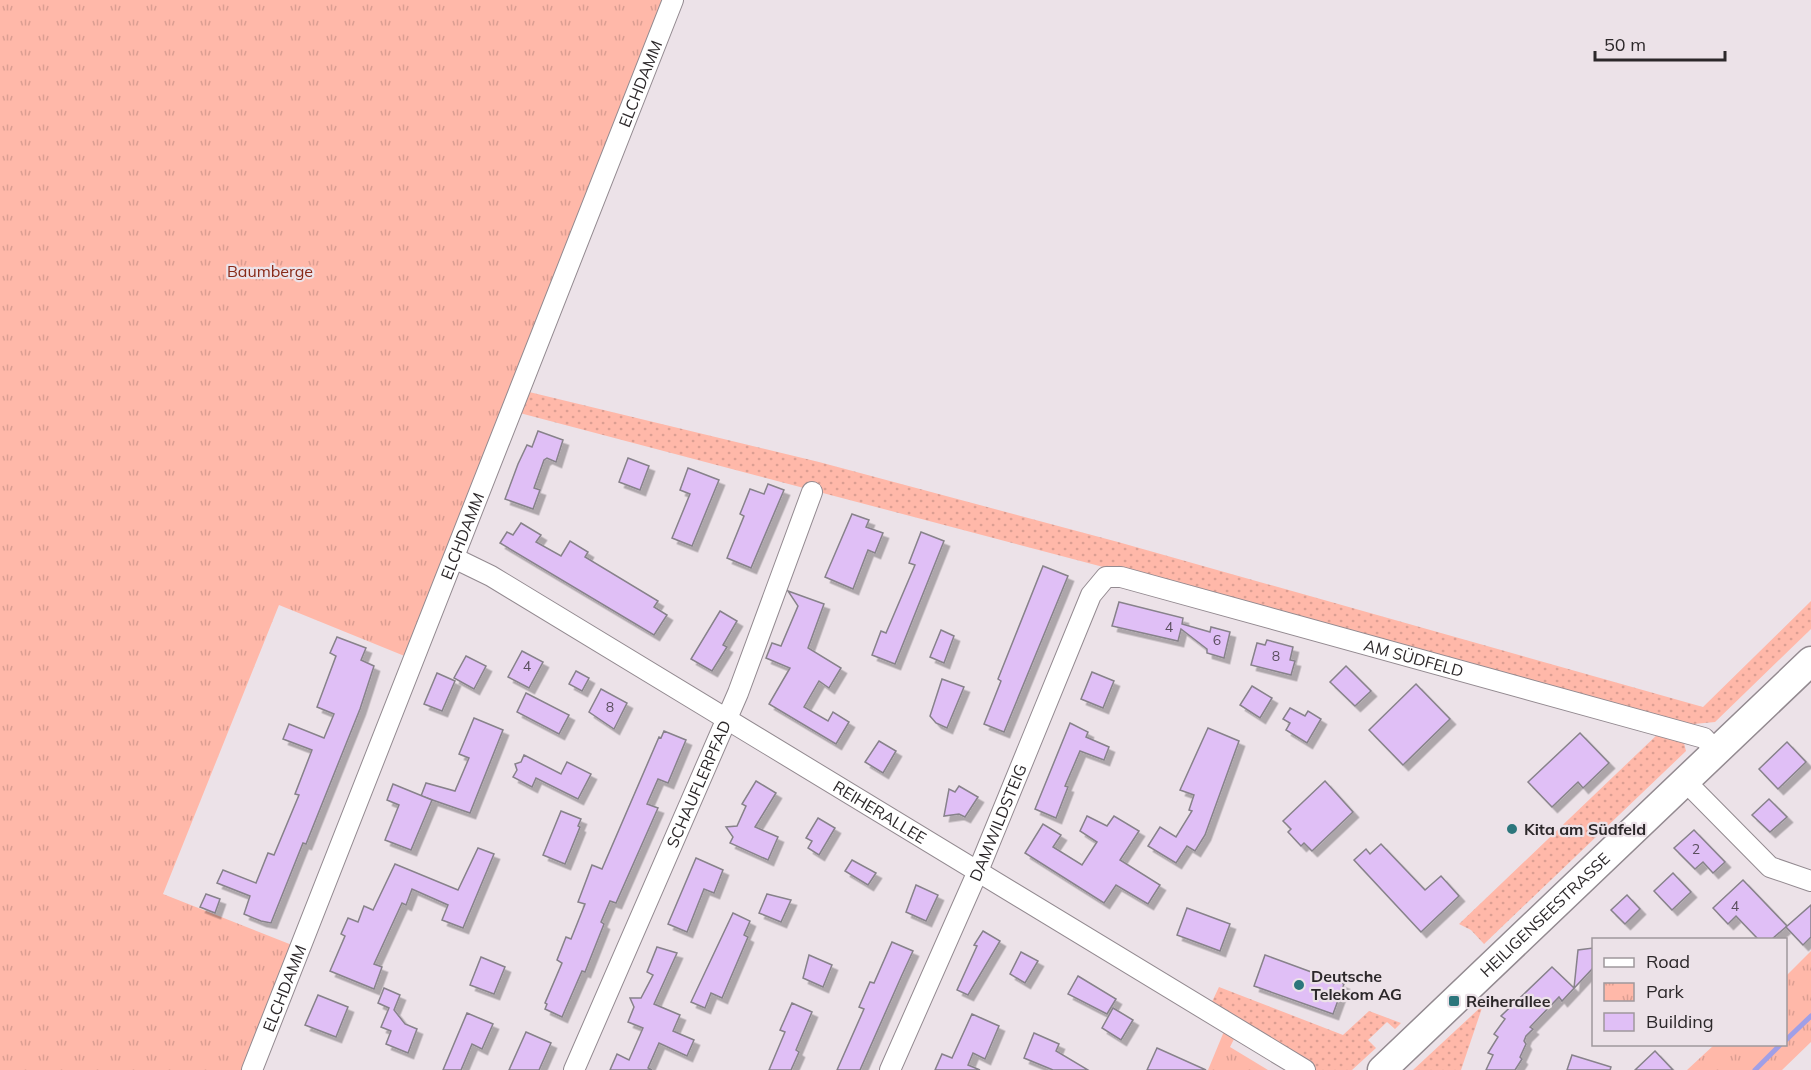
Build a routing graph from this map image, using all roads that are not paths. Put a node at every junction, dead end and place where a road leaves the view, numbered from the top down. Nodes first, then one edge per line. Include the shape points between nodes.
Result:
1 (673, 0) edge
2 (812, 492) dead end
3 (454, 558) junction
4 (1106, 577) joint
5 (1811, 661) edge
6 (726, 720) junction
7 (1716, 751) junction
8 (1685, 781) junction
9 (978, 871) junction
10 (1811, 881) edge
11 (252, 1070) edge
12 (574, 1070) edge
13 (890, 1070) edge
14 (1305, 1070) edge
15 (1382, 1070) edge

1 - 3 street, ELCHDAMM
2 - 6 street, SCHAUFLERPFAD
3 - 6 street, REIHERALLEE via 491,576
3 - 11 street, ELCHDAMM
4 - 7 street, AM SÜDFELD via 1121,577 1566,698 1704,738
4 - 9 street, DAMWILDSTEIG via 1091,595
5 - 7 main road, HEILIGENSEESTRASSE
6 - 9 street, REIHERALLEE
6 - 12 street, SCHAUFLERPFAD
7 - 8 main road, HEILIGENSEESTRASSE
8 - 10 street via 1770,867
8 - 15 main road, HEILIGENSEESTRASSE
9 - 13 street, DAMWILDSTEIG
9 - 14 street, REIHERALLEE

